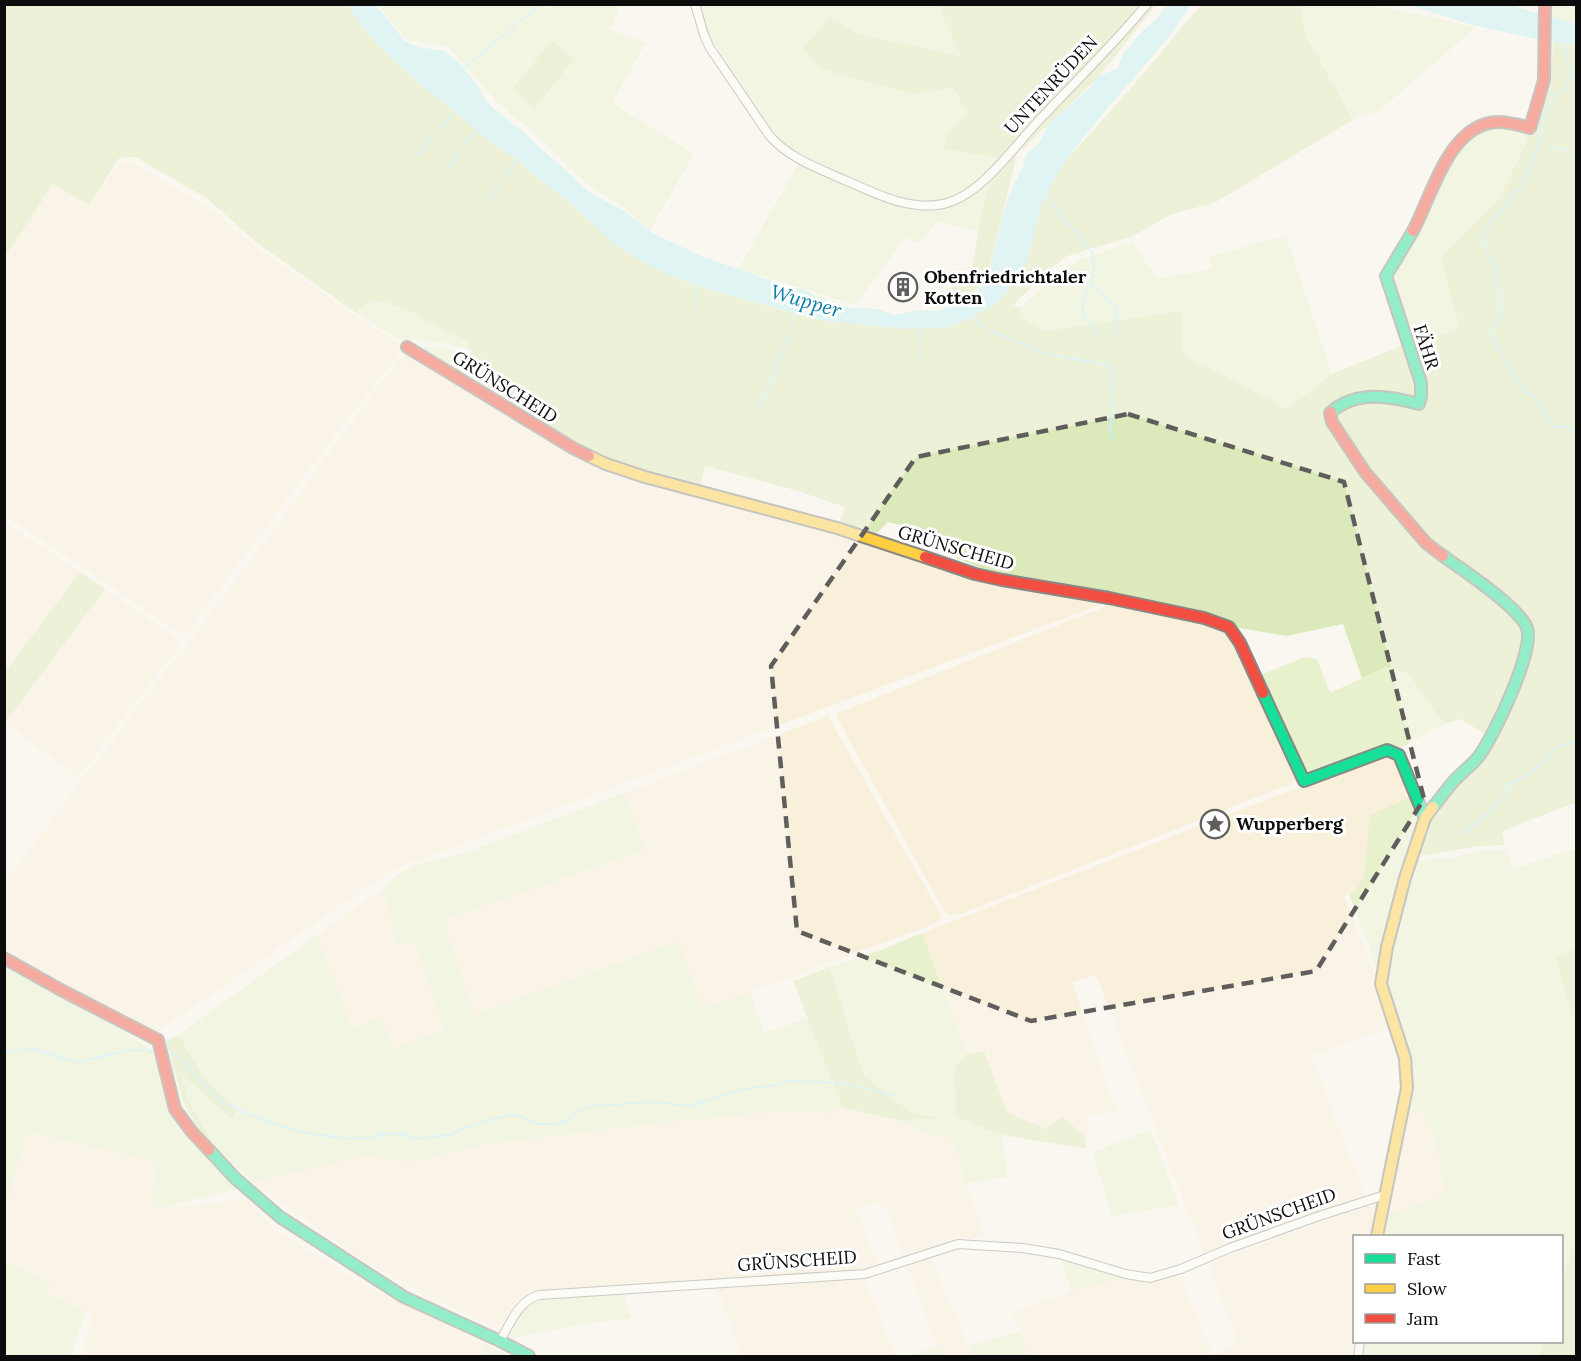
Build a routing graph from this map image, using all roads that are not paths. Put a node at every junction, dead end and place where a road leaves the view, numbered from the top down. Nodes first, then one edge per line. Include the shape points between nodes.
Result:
1 (696, 4) edge
2 (1147, 4) edge
3 (1545, 4) edge
4 (407, 347) dead end
5 (1425, 818) junction
6 (4, 958) edge
7 (1384, 1195) junction
8 (1377, 1235) edge
9 (500, 1341) junction
10 (529, 1356) edge

1 - 2 street, UNTENRÜDEN via 712,52 780,147 887,198 915,205 943,204 977,187
3 - 5 street, FÄHR via 1544,80 1530,128 1490,122 1460,139 1386,276 1420,383 1419,404 1372,395 1336,406 1330,413 1365,472 1426,543 1498,596 1527,628 1525,657 1500,719 1479,756
4 - 5 street, GRÜNSCHEID via 606,464 837,528 975,574 1109,598 1229,627 1304,781 1387,750 1400,755
5 - 7 street via 1405,878 1381,984 1405,1058 1407,1088
6 - 9 street via 158,1040 175,1109 235,1178 280,1217 404,1297
7 - 8 street
7 - 9 street, GRÜNSCHEID via 1150,1278 1059,1254 958,1244 865,1274 539,1295 524,1303
9 - 10 street

